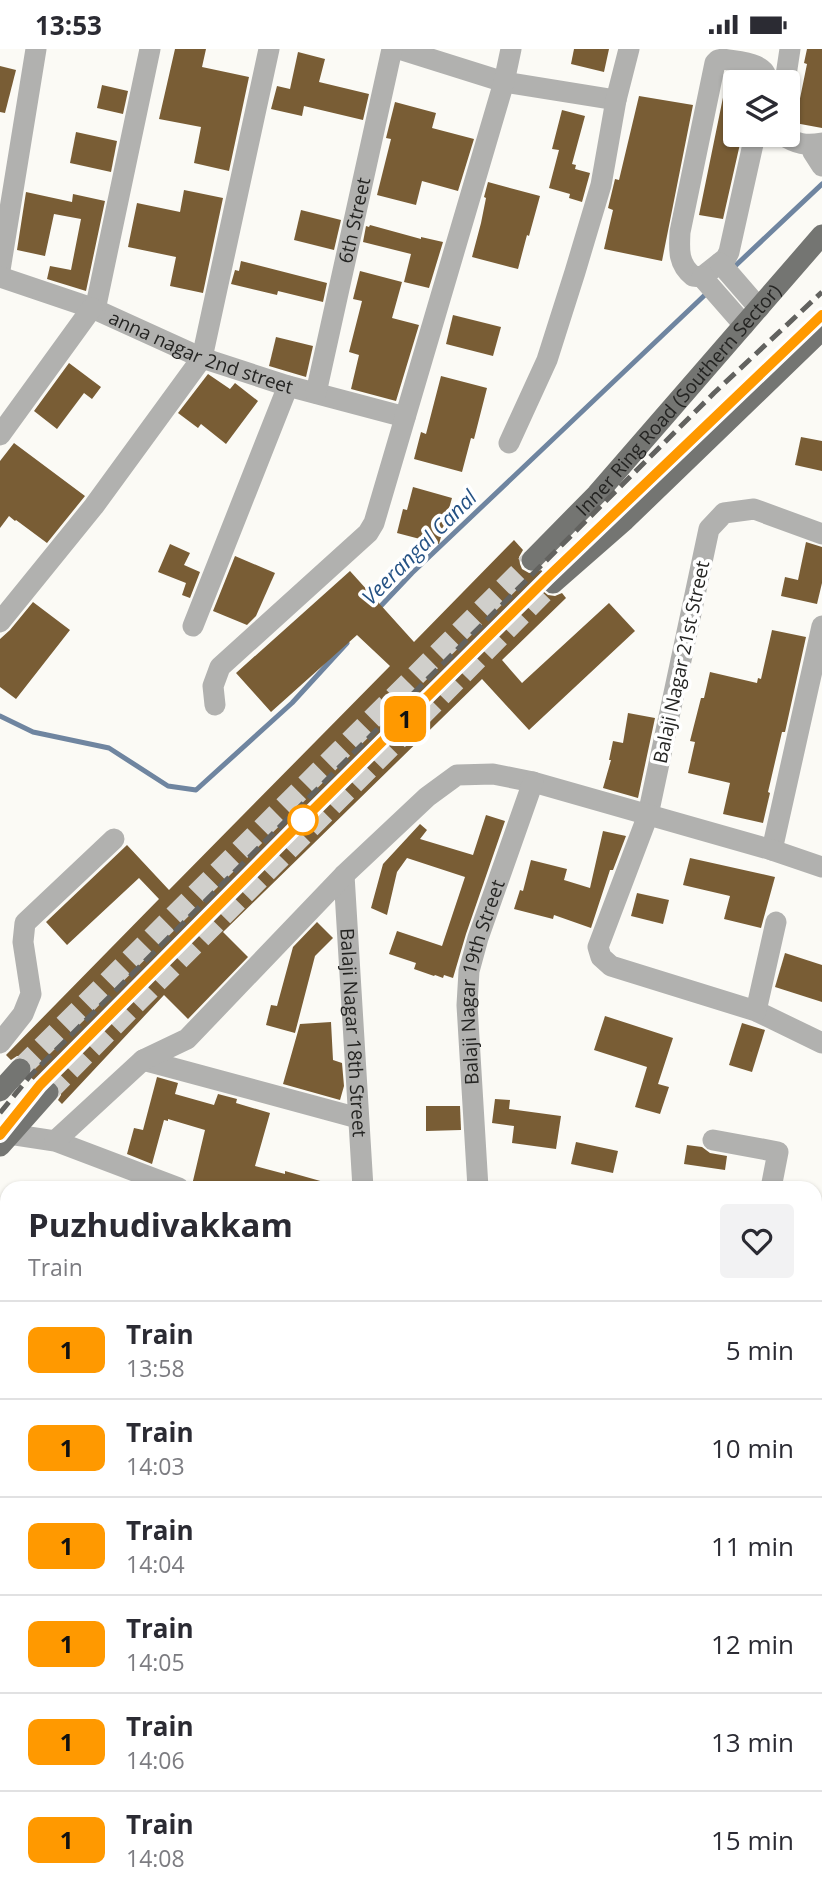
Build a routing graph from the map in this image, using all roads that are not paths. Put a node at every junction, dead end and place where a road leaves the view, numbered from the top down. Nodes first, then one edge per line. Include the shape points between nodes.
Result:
1 (36, 49) edge
2 (150, 49) edge
3 (269, 49) edge
4 (391, 49) edge
5 (399, 49) edge
6 (511, 49) edge
7 (629, 49) edge
8 (790, 49) edge
9 (764, 70) edge
10 (787, 70) edge
11 (504, 82) junction
12 (617, 100) junction
13 (800, 143) edge
14 (818, 145) edge
15 (752, 147) edge
16 (822, 166) edge
17 (822, 235) edge
18 (0, 270) edge
19 (728, 271) junction
20 (0, 277) edge
21 (710, 286) junction
22 (759, 308) junction
23 (94, 309) junction
24 (744, 325) junction
25 (822, 330) edge
26 (202, 358) junction
27 (288, 386) junction
28 (316, 393) junction
29 (405, 417) junction
30 (0, 435) edge
31 (509, 443) dead end
32 (597, 493) junction
33 (625, 520) junction
34 (822, 534) edge
35 (532, 560) tunnel mouth
36 (552, 583) tunnel mouth
37 (0, 622) edge
38 (193, 626) dead end
39 (822, 626) edge
40 (215, 705) dead end
41 (533, 782) junction
42 (648, 815) junction
43 (114, 839) dead end
44 (772, 850) junction
45 (822, 867) edge
46 (344, 875) junction
47 (776, 922) dead end
48 (756, 1011) junction
49 (0, 1043) edge
50 (822, 1043) edge
51 (142, 1060) junction
52 (20, 1069) tunnel mouth
53 (0, 1091) edge
54 (48, 1092) tunnel mouth
55 (358, 1118) junction
56 (5, 1140) edge
57 (713, 1140) dead end
58 (55, 1141) junction
59 (161, 1181) edge
60 (362, 1181) edge
61 (478, 1181) edge
62 (772, 1181) edge

1 - 18 street
2 - 23 street
3 - 26 street
4 - 28 street, 6th Street
5 - 11 street
6 - 11 street
7 - 12 street
8 - 10 street
9 - 21 street via 723,59 715,64 679,246 682,264
11 - 12 street
11 - 29 street
12 - 31 street via 601,185 547,361
13 - 14 street
14 - 16 street via 813,152
15 - 19 street via 726,258
17 - 22 main road, Inner Ring Road (Southern Sector)
19 - 21 street
19 - 22 street
20 - 23 street, anna nagar 2nd street
21 - 24 street
22 - 24 main road, Inner Ring Road (Southern Sector)
23 - 26 street, anna nagar 2nd street
23 - 30 street
24 - 32 main road, Inner Ring Road (Southern Sector)
25 - 33 main road, Inner Ring Road (Southern Sector)
26 - 27 street, anna nagar 2nd street
26 - 37 street
27 - 28 street, anna nagar 2nd street
27 - 38 street
28 - 29 street, anna nagar 2nd street
29 - 40 street via 368,533 220,667 213,686
32 - 33 main road
32 - 35 main road, Inner Ring Road (Southern Sector)
33 - 36 main road, Inner Ring Road (Southern Sector)
34 - 42 street, Balaji Nagar 21st Street via 754,509 724,513 709,529
39 - 44 street
41 - 42 street
41 - 46 street via 493,774 457,775
41 - 61 street, Balaji Nagar 19th Street via 469,971
42 - 44 street
42 - 48 street, Balaji Nagar 21st Street via 598,947 601,957 611,966
43 - 49 street via 25,923 23,942 31,994 23,1014
44 - 45 street
46 - 51 street via 187,1039
46 - 55 street, Balaji Nagar 18th Street
47 - 48 street
48 - 50 street
51 - 55 street
51 - 58 street
52 - 53 main road
54 - 56 main road
55 - 60 street, Balaji Nagar 18th Street
56 - 58 street
57 - 62 street via 778,1151
58 - 59 street

